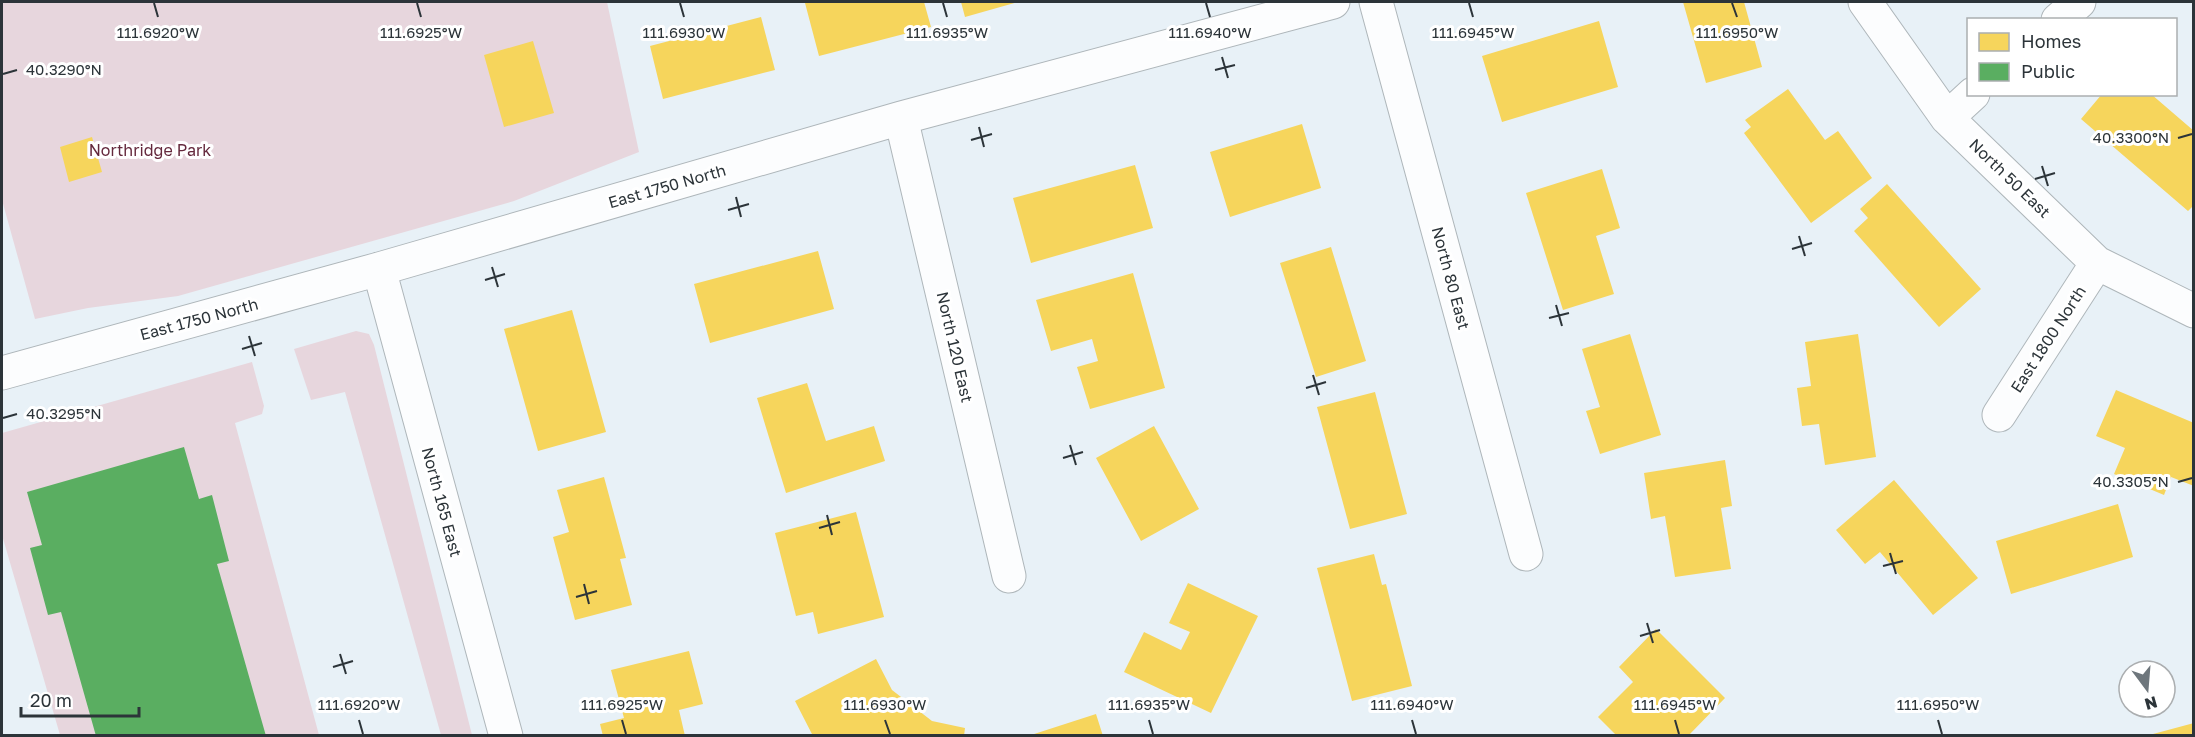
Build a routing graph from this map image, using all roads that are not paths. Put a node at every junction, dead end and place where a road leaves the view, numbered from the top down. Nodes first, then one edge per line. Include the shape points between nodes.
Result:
1 (1333, 2) edge
2 (1376, 2) edge
3 (1865, 2) edge
4 (2079, 2) edge
5 (2060, 18) edge
6 (1970, 96) edge
7 (901, 118) junction
8 (1947, 118) junction
9 (2097, 263) junction
10 (379, 269) junction
11 (2193, 310) edge
12 (2, 373) edge
13 (1999, 415) dead end
14 (1526, 554) dead end
15 (1009, 576) dead end
16 (506, 735) edge

1 - 7 street, East 1750 North
2 - 14 street, North 80 East
3 - 8 street, North 50 East
4 - 5 street
6 - 8 street
7 - 10 street, East 1750 North
7 - 15 street, North 120 East
8 - 9 street, North 50 East
9 - 11 street, North 50 East
9 - 13 street, East 1800 North
10 - 12 street, East 1750 North
10 - 16 street, North 165 East

